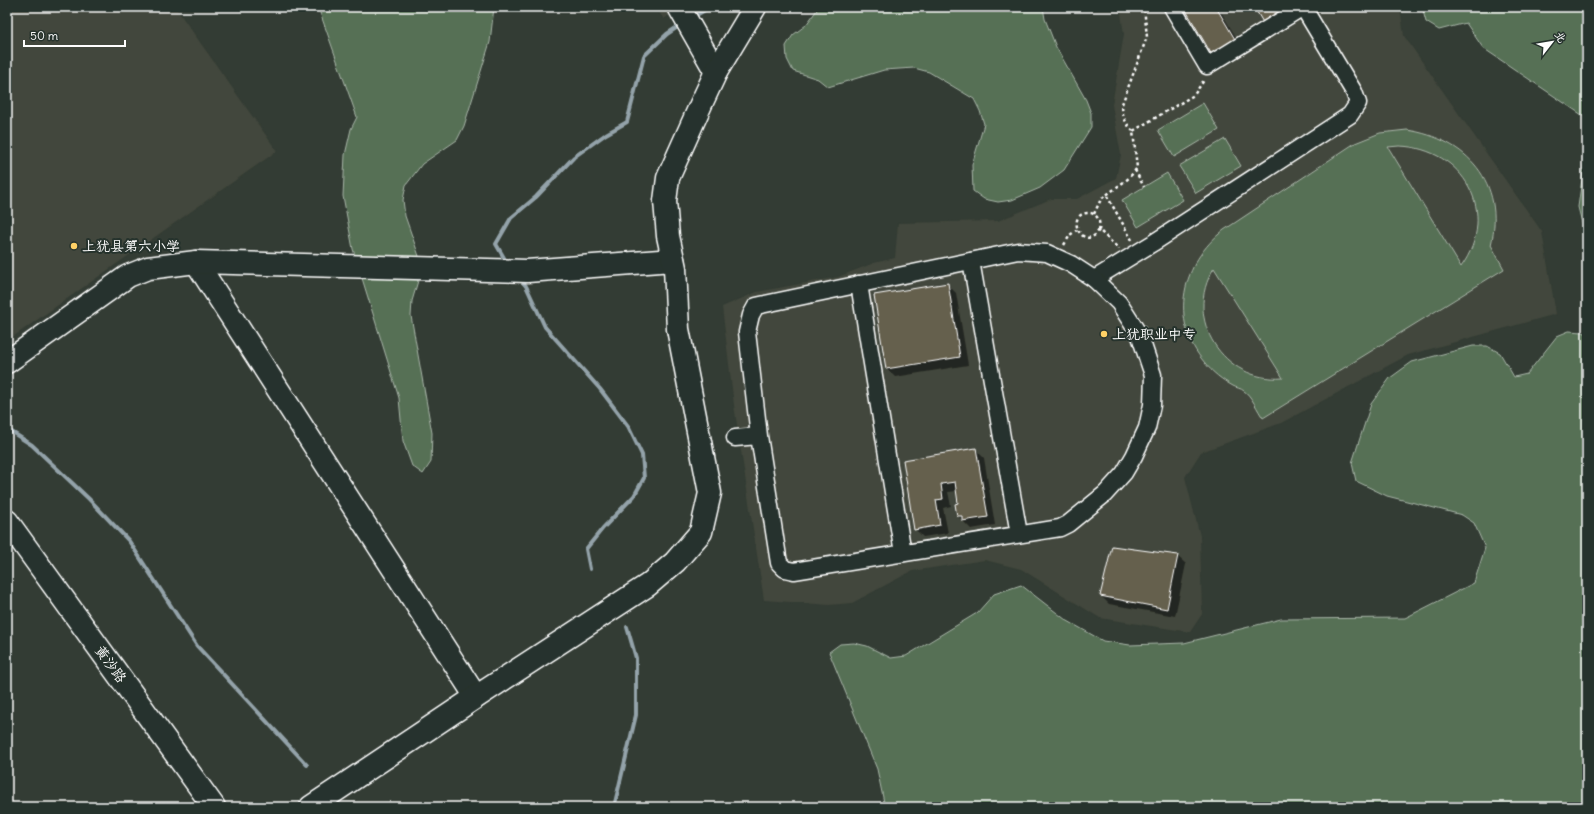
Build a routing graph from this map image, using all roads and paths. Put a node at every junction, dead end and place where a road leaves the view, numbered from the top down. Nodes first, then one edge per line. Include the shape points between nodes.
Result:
1 (679, 7) edge
2 (755, 7) edge
3 (1144, 7) edge
4 (1172, 7) edge
5 (1303, 7) edge
6 (716, 72) junction
7 (1205, 78) dead end
8 (1134, 130) junction
9 (1135, 170) junction
10 (1144, 187) dead end
11 (1107, 196) junction
12 (1094, 214) junction
13 (1077, 230) junction
14 (1100, 230) junction
15 (1132, 241) dead end
16 (1063, 249) dead end
17 (1120, 250) dead end
18 (673, 260) junction
19 (971, 261) junction
20 (196, 262) junction
21 (1094, 279) junction
22 (859, 284) junction
23 (7, 362) edge
24 (759, 436) junction
25 (735, 438) dead end
26 (7, 522) edge
27 (1019, 534) junction
28 (903, 553) junction
29 (476, 697) junction
30 (214, 807) edge
31 (311, 807) edge

1 - 6 street
2 - 6 street
3 - 8 path via 1147,37 1122,104 1122,113 1127,124
4 - 5 street via 1207,66
5 - 21 street via 1354,92 1358,103 1350,115
6 - 18 street via 668,178 664,201
7 - 8 path via 1194,95
8 - 9 path
9 - 10 path
9 - 11 path
11 - 12 path via 1102,199
11 - 15 path
12 - 13 path via 1080,216 1076,222
12 - 14 path via 1100,222
13 - 14 path via 1082,236 1090,237
13 - 16 path via 1070,235
14 - 17 path
18 - 20 street via 527,271
18 - 29 street via 678,329 710,494 701,532 675,562 648,585
19 - 21 street via 1018,251 1047,253
19 - 22 street
19 - 27 street
20 - 23 street via 148,268 128,276
20 - 29 street
21 - 27 street via 1119,303 1140,336 1153,376 1152,405 1147,428 1131,462 1105,494 1060,528
22 - 24 street via 756,306 747,332
22 - 28 street
24 - 25 street
24 - 28 street via 779,563 785,570 794,571
26 - 30 street, 黄沙路
27 - 28 street
29 - 31 street

